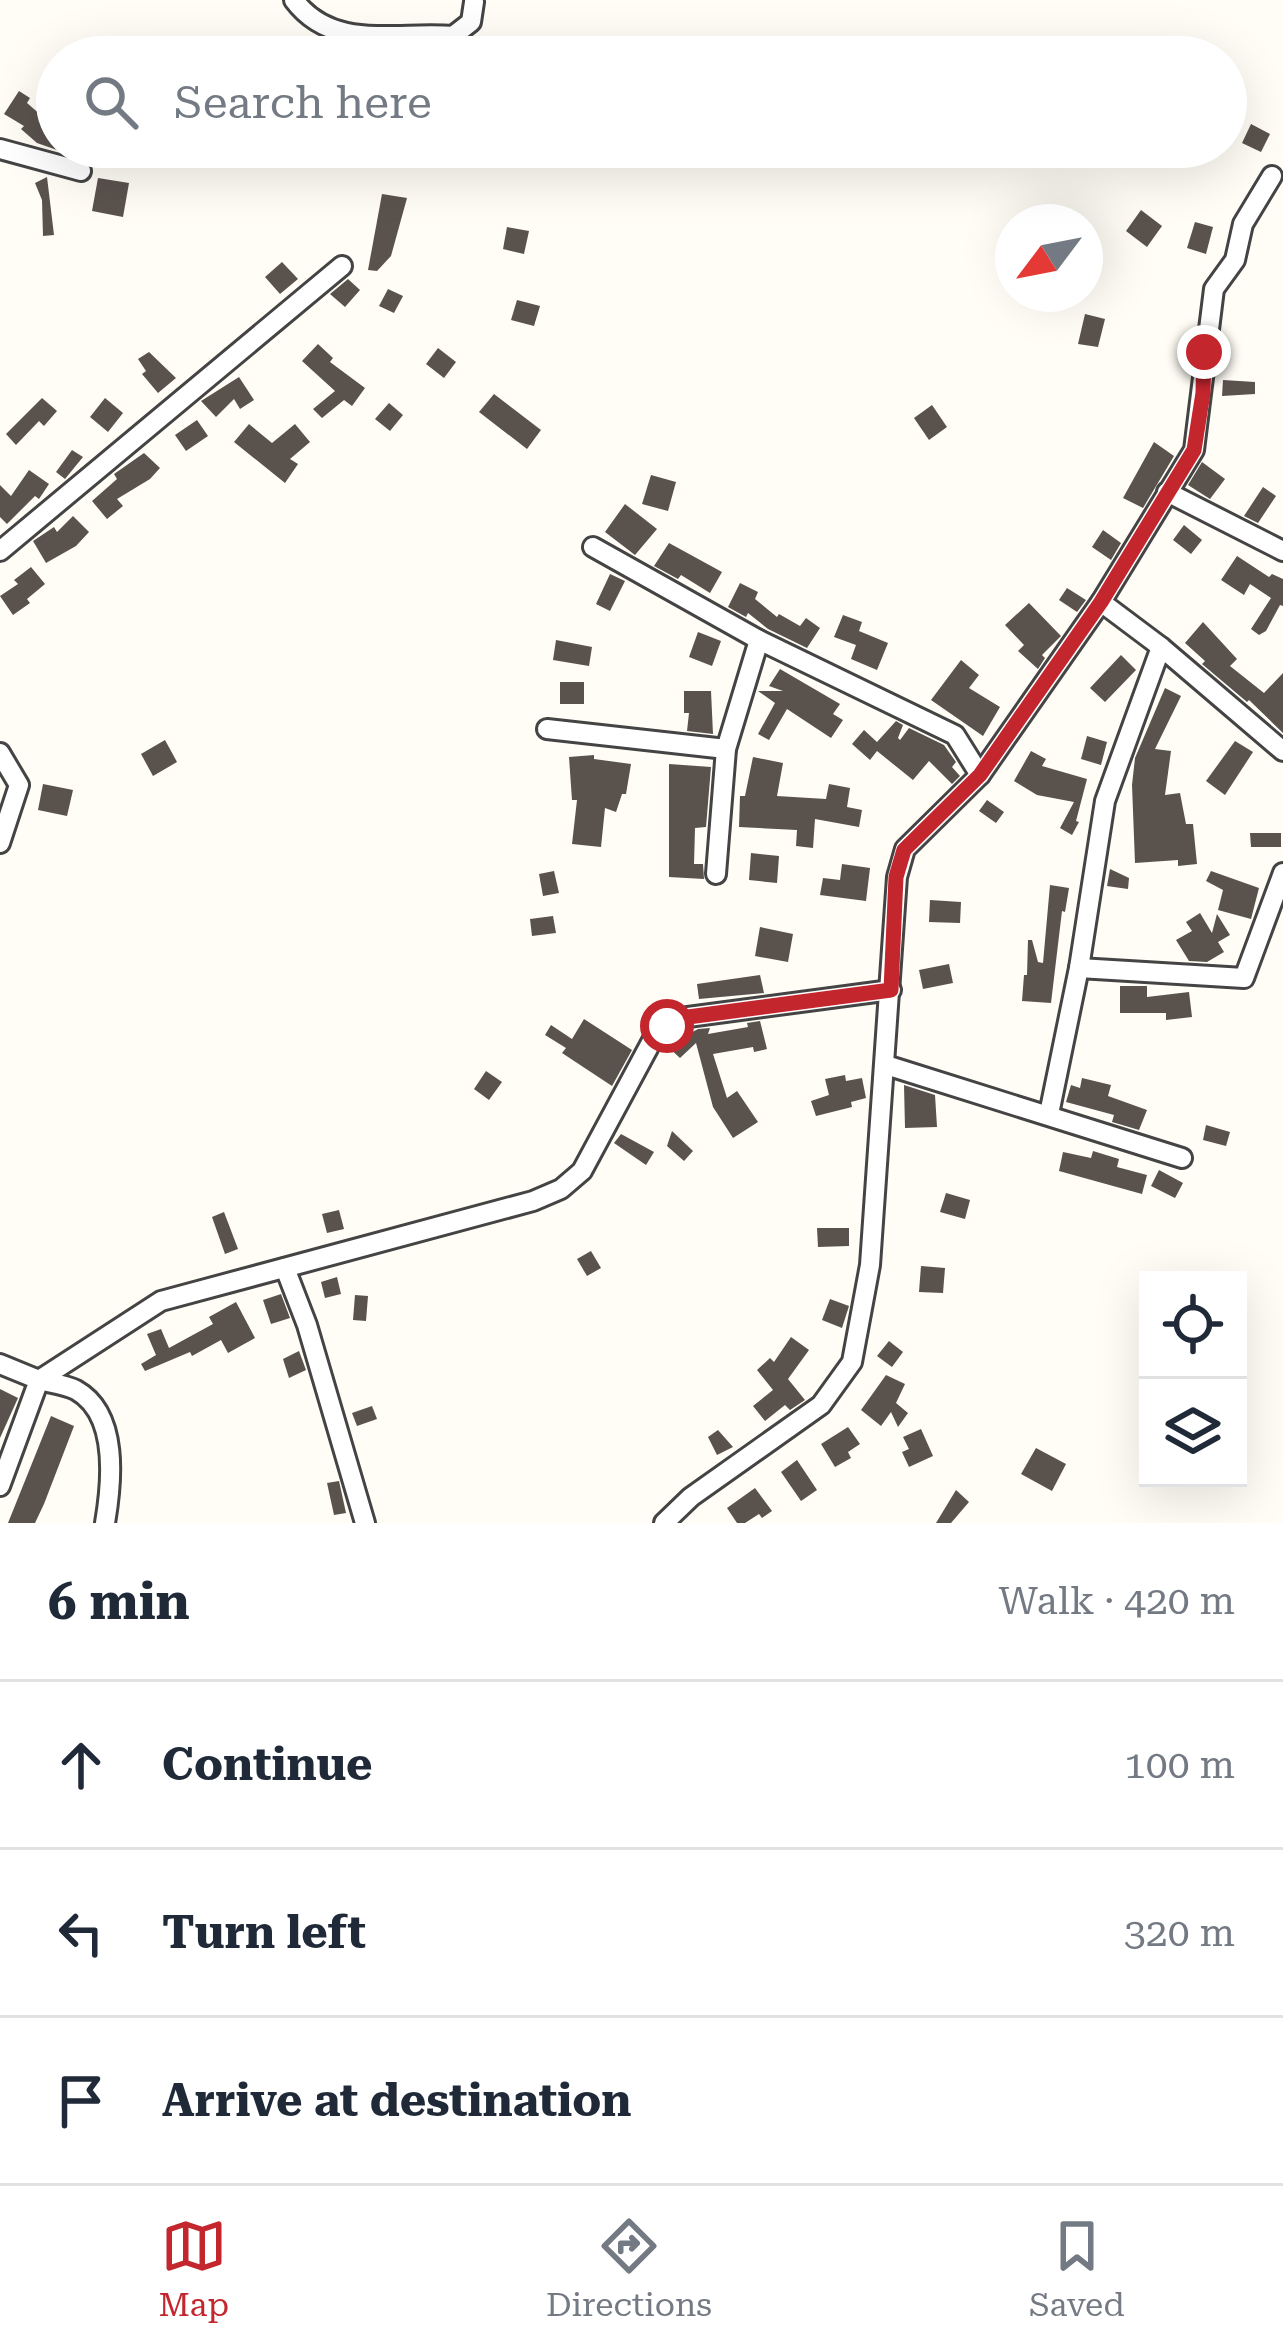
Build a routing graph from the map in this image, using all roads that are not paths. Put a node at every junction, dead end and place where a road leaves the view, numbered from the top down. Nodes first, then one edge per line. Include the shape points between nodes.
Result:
1 (295, 0) edge
2 (474, 2) edge
3 (364, 36) edge
4 (398, 36) edge
5 (453, 36) edge
6 (453, 36) edge
7 (0, 149) edge
8 (36, 159) edge
9 (70, 168) edge
10 (81, 171) dead end
11 (1271, 176) dead end
12 (342, 266) dead end
13 (1168, 492) junction
14 (593, 547) dead end
15 (0, 551) edge
16 (1283, 551) edge
17 (1101, 602) junction
18 (759, 640) junction
19 (1161, 647) junction
20 (547, 729) dead end
21 (726, 748) junction
22 (1283, 751) edge
23 (0, 753) edge
24 (980, 775) junction
25 (0, 843) edge
26 (1283, 873) edge
27 (716, 874) dead end
28 (1079, 968) junction
29 (891, 990) junction
30 (886, 1065) junction
31 (1049, 1114) junction
32 (1182, 1158) dead end
33 (285, 1268) junction
34 (0, 1364) edge
35 (39, 1380) junction
36 (0, 1486) edge
37 (105, 1523) edge
38 (364, 1523) edge
39 (664, 1523) edge

1 - 3 street via 335,32
2 - 5 street via 471,22
4 - 6 street
7 - 8 street
9 - 10 street
11 - 13 street via 1214,290 1194,450
12 - 15 street
13 - 16 street
13 - 17 street
14 - 18 street
17 - 19 street
17 - 24 street
18 - 21 street
18 - 24 street via 956,735
19 - 22 street
19 - 28 street via 1105,801
20 - 21 street
21 - 27 street
23 - 25 street via 19,785
24 - 29 street via 904,850
26 - 28 street via 1244,978
28 - 31 street
29 - 30 street
29 - 33 street via 667,1026 652,1039 581,1171 561,1189
30 - 31 street
30 - 39 street via 870,1265 852,1362 821,1406
31 - 32 street
33 - 35 street via 161,1301
33 - 38 street
34 - 35 street
35 - 36 street
35 - 37 street via 74,1389 96,1406 110,1451

